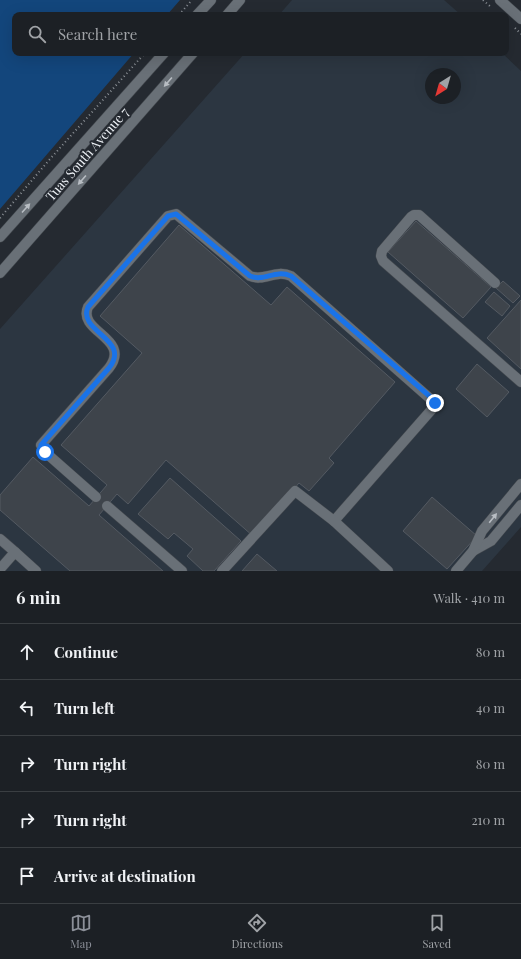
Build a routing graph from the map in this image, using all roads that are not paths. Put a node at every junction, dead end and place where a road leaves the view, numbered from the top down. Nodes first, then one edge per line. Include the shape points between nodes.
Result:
1 (211, 0) edge
2 (240, 0) edge
3 (500, 0) edge
4 (200, 12) edge
5 (230, 12) edge
6 (521, 19) edge
7 (161, 56) edge
8 (190, 56) edge
9 (0, 237) edge
10 (0, 273) edge
11 (495, 283) dead end
12 (521, 382) edge
13 (521, 484) edge
14 (96, 497) dead end
15 (521, 505) edge
16 (107, 506) dead end
17 (334, 521) junction
18 (0, 539) edge
19 (473, 551) junction
20 (15, 552) junction
21 (0, 570) edge
22 (36, 571) edge
23 (182, 571) edge
24 (222, 571) edge
25 (388, 571) edge
26 (456, 571) edge

1 - 4 street
2 - 5 street
3 - 6 street
9 -> 7 street, Tuas South Avenue 7
8 -> 10 street, Tuas South Avenue 7
11 - 12 street via 419,215 411,217 382,251 383,261
19 -> 13 street via 482,531
14 - 17 street via 45,452 41,445 109,368 114,358 112,344 88,320 88,307 168,216 176,214 250,276 258,278 281,273 291,276 434,400 433,408
15 - 19 street via 491,541
16 - 23 street
17 - 24 street via 295,491
17 - 25 street
18 - 20 street
19 - 26 street
20 - 21 street
20 - 22 street

